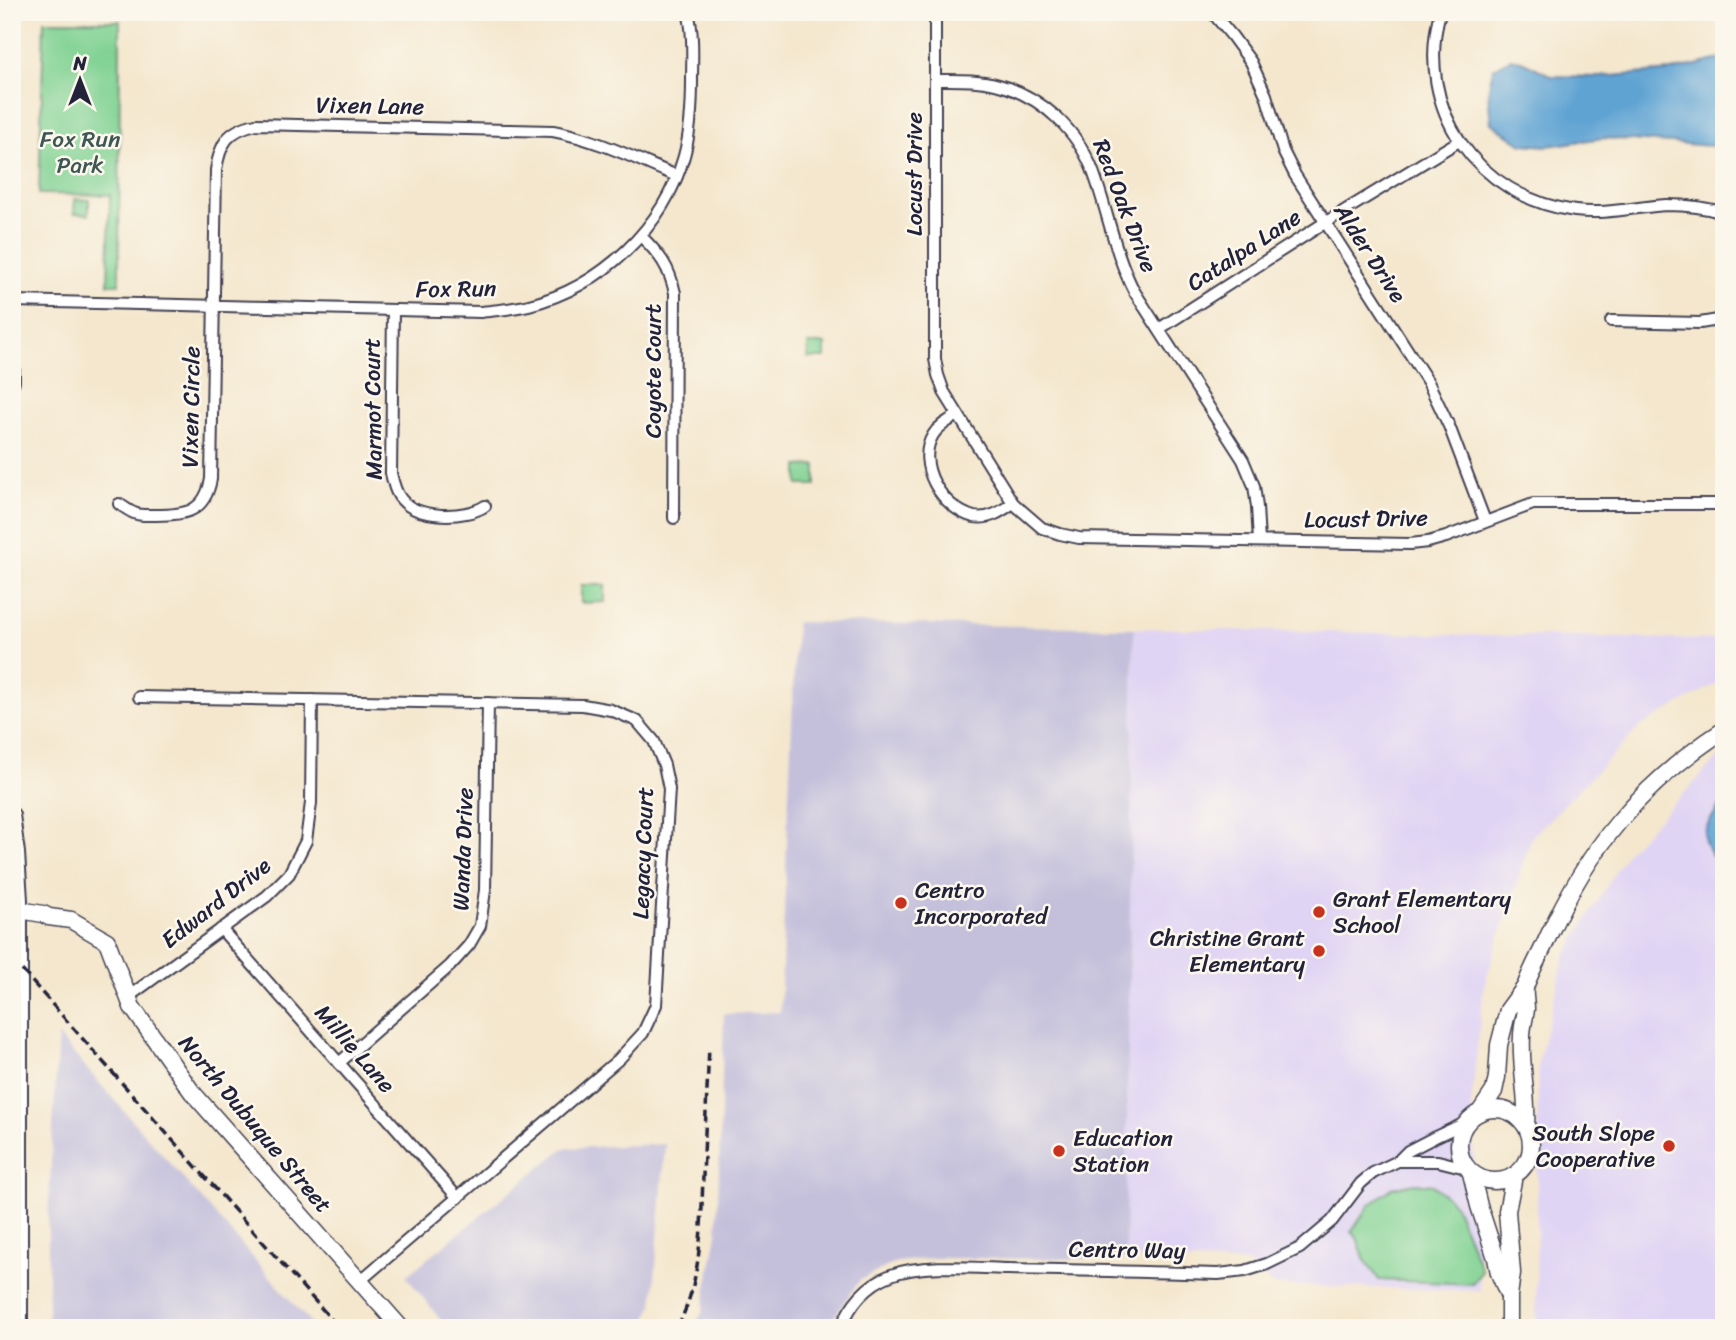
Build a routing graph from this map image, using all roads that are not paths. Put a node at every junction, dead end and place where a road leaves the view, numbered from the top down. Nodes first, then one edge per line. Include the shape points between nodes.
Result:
1 (688, 12) edge
2 (935, 12) edge
3 (1212, 12) edge
4 (1440, 12) edge
5 (935, 80) junction
6 (1459, 141) junction
7 (677, 176) junction
8 (1724, 213) edge
9 (1326, 222) junction
10 (12, 231) edge
11 (641, 236) junction
12 (13, 301) edge
13 (214, 306) junction
14 (393, 310) junction
15 (1724, 319) edge
16 (1611, 321) dead end
17 (1159, 329) junction
18 (12, 382) edge
19 (958, 415) junction
20 (1013, 503) junction
21 (120, 504) dead end
22 (1724, 505) edge
23 (485, 506) dead end
24 (674, 518) dead end
25 (1485, 521) junction
26 (1259, 541) junction
27 (139, 697) dead end
28 (312, 700) junction
29 (488, 703) junction
30 (1724, 730) edge
31 (12, 815) edge
32 (20, 909) junction
33 (222, 929) junction
34 (1525, 987) junction
35 (128, 997) junction
36 (339, 1063) junction
37 (1479, 1112) junction
38 (1465, 1123) junction
39 (1526, 1126) junction
40 (1398, 1161) junction
41 (1468, 1170) junction
42 (1514, 1176) junction
43 (458, 1198) junction
44 (360, 1282) junction
45 (1509, 1296) junction
46 (20, 1328) edge
47 (401, 1328) edge
48 (841, 1328) edge
49 (1509, 1328) edge

1 - 7 street, Fox Run via 692,103 688,141
2 - 5 street, Locust Drive
3 - 9 street, Alder Drive via 1251,62 1283,151
4 - 6 street via 1434,71 1439,96
5 - 17 street, Red Oak Drive via 1000,85 1041,105 1076,137 1095,175 1124,271
5 - 19 street, Locust Drive via 935,359 944,392
6 - 8 street via 1487,173 1549,206 1598,212 1665,205
6 - 9 street, Catalpa Lane
7 - 11 street, Fox Run
7 - 13 street, Vixen Lane via 573,134 553,131 244,127 224,142 219,152
9 - 17 street, Catalpa Lane
9 - 25 street, Alder Drive via 1428,382
10 - 12 street
11 - 14 street, Fox Run via 596,276 531,305 481,312
11 - 24 street, Coyote Court via 666,265 675,293
12 - 13 street, Fox Run
12 - 18 street
13 - 14 street, Fox Run
13 - 21 street, Vixen Circle via 208,492 191,510 178,515 137,515
14 - 23 street, Marmot Court via 391,473 398,495 423,513 471,513
15 - 16 street via 1700,323
17 - 26 street, Red Oak Drive via 1243,460 1254,486
19 - 20 street, Locust Drive
19 - 20 street via 932,436 928,466 935,486 948,502 973,517 993,515
20 - 26 street, Locust Drive via 1042,528 1079,538
22 - 25 street, Locust Drive via 1533,504
25 - 26 street, Locust Drive via 1429,542 1410,544
27 - 28 street, Legacy Court
28 - 29 street, Legacy Court
28 - 33 street, Edward Drive via 306,841 289,874
29 - 36 street, Wanda Drive via 485,890 480,926 450,966
29 - 43 street, Legacy Court via 611,710 637,721 654,741 669,789 656,1005 643,1033 619,1059
30 - 34 main road via 1654,784 1601,843 1568,896
31 - 32 street
32 - 35 main road, North Dubuque Street via 71,920 107,941
32 - 46 street
33 - 35 street, Edward Drive
33 - 36 street, Millie Lane
34 - 37 main road via 1508,1010 1494,1091
34 - 39 main road
35 - 44 main road, North Dubuque Street via 192,1092
36 - 43 street, Millie Lane
37 - 38 main road
37 - 39 main road via 1511,1112
38 - 40 street, Centro Way via 1408,1151
38 - 41 main road via 1458,1152
39 - 42 main road via 1531,1137 1529,1160
40 - 41 street, Centro Way via 1438,1161
40 - 48 street, Centro Way via 1361,1182 1332,1221 1300,1248 1245,1271 913,1270 866,1289
41 - 42 main road via 1492,1182
41 - 45 main road
42 - 45 main road via 1507,1211 1512,1273
43 - 44 street, Legacy Court
44 - 47 main road, North Dubuque Street
45 - 49 main road

